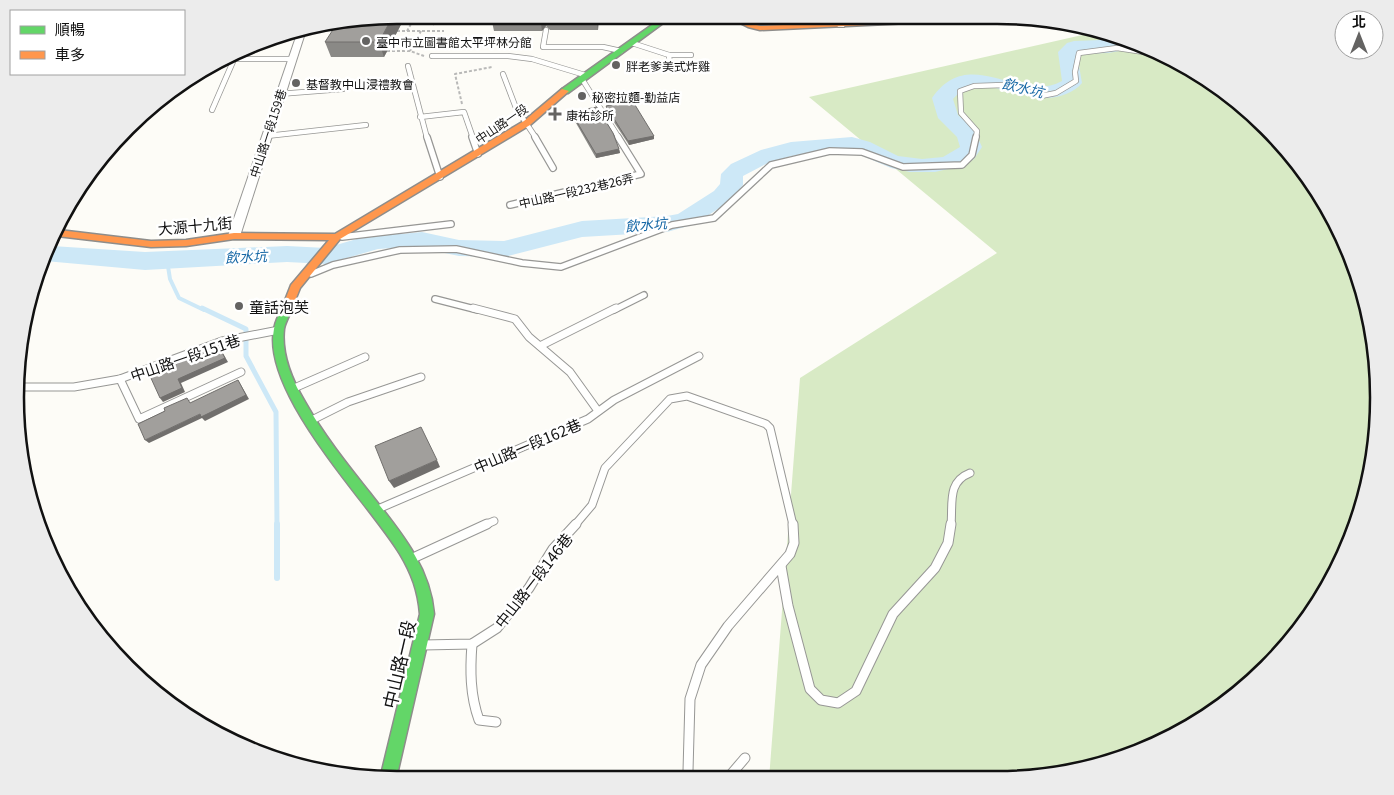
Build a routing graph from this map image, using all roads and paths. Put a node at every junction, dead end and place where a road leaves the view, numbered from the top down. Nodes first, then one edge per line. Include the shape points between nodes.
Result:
1 (411, 24) edge
2 (658, 24) edge
3 (745, 24) edge
4 (799, 24) edge
5 (546, 30) edge
6 (398, 31) dead end
7 (407, 31) junction
8 (421, 31) junction
9 (444, 31) dead end
10 (300, 36) edge
11 (632, 43) junction
12 (387, 51) dead end
13 (410, 51) junction
14 (621, 51) junction
15 (1137, 51) edge
16 (668, 55) junction
17 (692, 55) dead end
18 (432, 56) joint
19 (241, 58) edge
20 (292, 59) junction
21 (232, 62) edge
22 (408, 66) dead end
23 (497, 67) dead end
24 (670, 69) dead end
25 (503, 74) dead end
26 (584, 77) junction
27 (343, 89) dead end
28 (279, 94) junction
29 (212, 110) dead end
30 (464, 112) junction
31 (420, 117) junction
32 (527, 122) junction
33 (366, 125) dead end
34 (267, 136) junction
35 (478, 154) junction
36 (553, 168) dead end
37 (440, 177) junction
38 (510, 205) dead end
39 (451, 224) dead end
40 (61, 233) edge
41 (234, 236) junction
42 (336, 238) junction
43 (303, 276) junction
44 (644, 295) dead end
45 (435, 299) dead end
46 (279, 330) junction
47 (540, 346) junction
48 (699, 356) dead end
49 (365, 357) dead end
50 (241, 372) dead end
51 (420, 377) dead end
52 (120, 379) junction
53 (24, 387) edge
54 (292, 389) junction
55 (598, 411) junction
56 (311, 421) junction
57 (970, 473) dead end
58 (375, 510) junction
59 (494, 521) dead end
60 (410, 559) junction
61 (781, 566) junction
62 (472, 644) junction
63 (421, 645) junction
64 (496, 722) dead end
65 (745, 758) dead end
66 (390, 771) edge
67 (688, 771) edge
68 (734, 771) edge

1 - 7 path
2 - 11 main road, 中山路一段
3 - 4 main road via 760,28
5 - 14 lane via 543,47 603,47
6 - 7 path
7 - 8 path
8 - 9 path
8 - 13 path
10 - 20 street, 中山路一段159巷
11 - 14 main road, 中山路一段
11 - 16 lane
12 - 13 path
13 - 18 path via 419,56
14 - 26 main road, 中山路一段
15 - 43 lane via 1117,48 1079,53 1076,81 1056,93 1041,96 1004,85 974,86 960,91 961,113 977,131 972,155 962,165 903,167 862,152 830,150 772,165 714,218 672,225 561,267 522,263 456,249 400,250 333,265
16 - 17 lane
16 - 24 lane
18 - 26 lane via 532,59
19 - 20 lane
20 - 28 street, 中山路一段159巷
21 - 29 lane
22 - 31 lane
23 - 30 path via 455,74
25 - 32 lane via 516,108
26 - 32 main road, 中山路一段
26 - 38 lane, 中山路一段232巷26弄 via 641,174
27 - 28 lane
28 - 34 street, 中山路一段159巷
30 - 31 lane
30 - 35 lane
31 - 37 lane
32 - 35 main road, 中山路一段
32 - 36 lane
33 - 34 lane
34 - 41 street, 中山路一段159巷
35 - 37 main road, 中山路一段
37 - 42 main road, 中山路一段
39 - 42 lane
40 - 41 main road, 大源十九街 via 151,244
41 - 42 main road, 大源十九街
42 - 43 main road, 中山路一段
43 - 46 main road, 中山路一段 via 295,287
44 - 47 lane
45 - 47 lane via 515,319
46 - 52 lane, 中山路一段151巷 via 222,341
46 - 54 main road, 中山路一段 via 280,358
47 - 55 lane via 570,372
48 - 55 lane, 中山路一段162巷
49 - 54 lane
50 - 52 lane, 中山路一段151巷 via 139,419
51 - 56 lane via 348,402
52 - 53 lane, 中山路一段151巷 via 74,387
54 - 56 main road, 中山路一段
55 - 58 lane, 中山路一段162巷 via 566,429
56 - 58 main road, 中山路一段
57 - 61 lane via 960,476 954,484 948,543 935,568 896,610 856,691 838,703 821,700 810,689
58 - 60 main road, 中山路一段
59 - 60 lane
60 - 63 main road, 中山路一段 via 422,581 426,597 428,614
61 - 62 lane, 中山路一段146巷 via 794,543 770,428 687,396 676,396 605,468 588,511 554,549 529,588 496,628
61 - 67 lane, 中山路一段146巷 via 712,650 696,677 690,702
62 - 63 lane
62 - 64 lane via 471,702 479,720
63 - 66 main road, 中山路一段
65 - 68 lane

